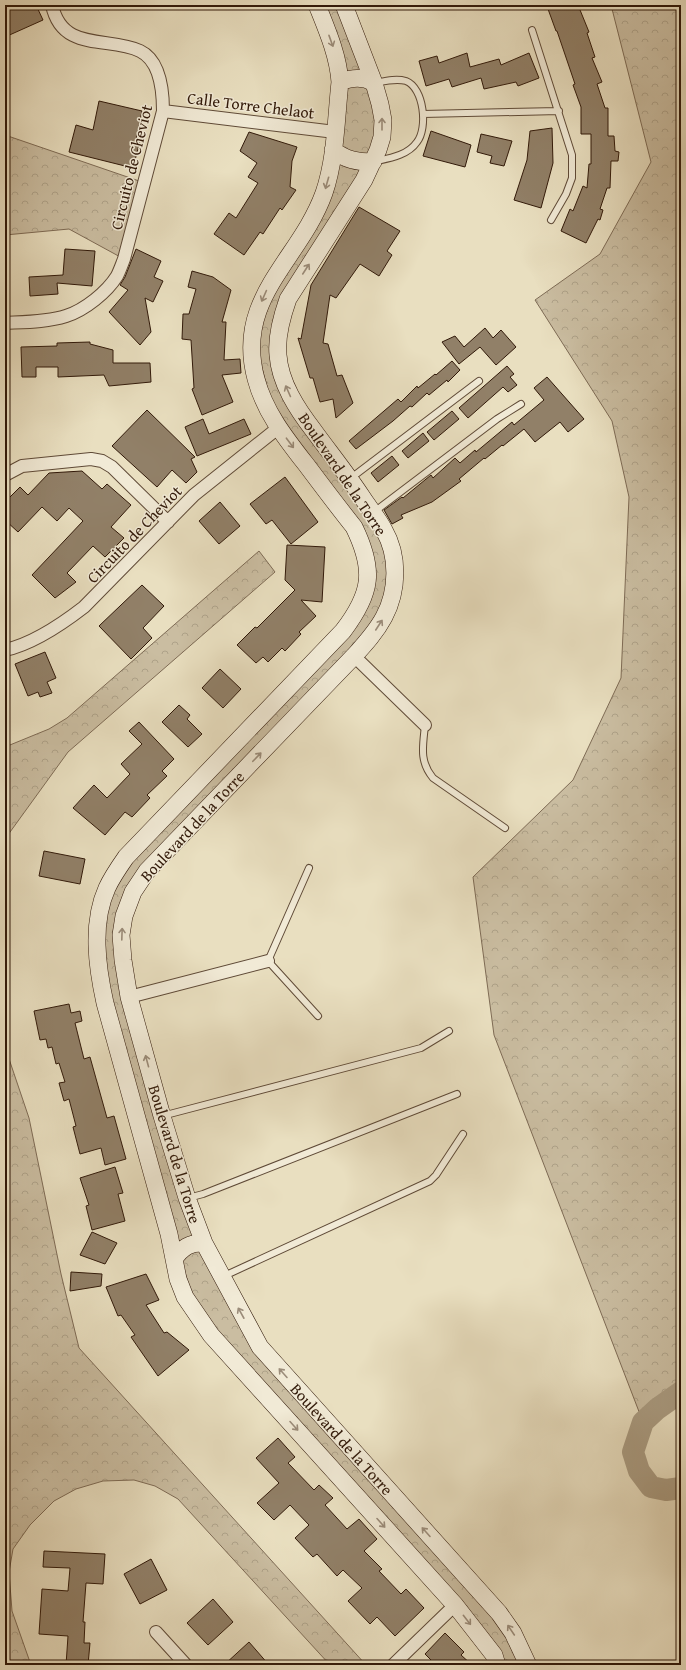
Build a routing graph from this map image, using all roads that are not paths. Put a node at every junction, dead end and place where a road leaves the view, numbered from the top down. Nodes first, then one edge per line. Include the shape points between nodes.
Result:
1 (52, 5) edge
2 (317, 5) edge
3 (344, 5) edge
4 (532, 30) dead end
5 (340, 82) junction
6 (374, 83) junction
7 (164, 111) junction
8 (559, 111) junction
9 (423, 114) junction
10 (335, 132) junction
11 (333, 150) junction
12 (373, 162) junction
13 (551, 220) dead end
14 (5, 323) edge
15 (479, 381) dead end
16 (521, 404) dead end
17 (278, 428) junction
18 (5, 475) edge
19 (350, 479) junction
20 (373, 513) junction
21 (168, 522) junction
22 (5, 650) edge
23 (354, 656) junction
24 (425, 725) joint
25 (505, 828) dead end
26 (309, 868) dead end
27 (268, 961) junction
28 (129, 997) junction
29 (318, 1016) dead end
30 (449, 1031) dead end
31 (457, 1094) dead end
32 (162, 1116) junction
33 (463, 1134) dead end
34 (187, 1198) junction
35 (204, 1243) junction
36 (174, 1259) junction
37 (222, 1277) junction
38 (260, 1347) junction
39 (240, 1366) junction
40 (455, 1605) junction
41 (156, 1632) dead end
42 (186, 1665) edge
43 (393, 1665) edge
44 (497, 1665) edge
45 (528, 1665) edge

1 - 7 street, Circuito de Cheviot via 61,24 72,34 88,42 141,51 152,62 160,79
2 -> 5 street, Boulevard de la Torre via 336,55
3 - 6 street, Boulevard de la Torre
4 - 8 lane
5 - 6 street via 363,78
5 - 10 street, Boulevard de la Torre
6 - 9 lane via 405,81 418,94
12 -> 6 street, Boulevard de la Torre via 382,137 383,120
7 - 10 street, Calle Torre Chelaot
7 - 14 street, Circuito de Cheviot via 124,259 116,276 103,292 68,315 47,320
8 - 9 lane
8 - 13 lane via 570,145 573,166 566,194
9 - 12 lane via 421,135 409,150
10 - 11 street, Boulevard de la Torre
11 - 12 street via 355,161
11 -> 17 street, Boulevard de la Torre via 329,175 317,209 269,286 258,311 253,334 252,356 256,380
19 -> 12 street, Boulevard de la Torre via 292,398 281,375 278,341 288,299
15 - 19 lane
16 - 20 lane
17 - 21 street, Circuito de Cheviot via 205,485
17 -> 36 street, Boulevard de la Torre via 354,527 362,545 368,572 366,591 358,612 343,631 126,857 106,889 97,933 99,977 105,1003
18 - 21 street via 22,466 91,459 102,461 112,467
19 - 20 street, Boulevard de la Torre
23 -> 20 street, Boulevard de la Torre via 385,616 395,584 395,564 391,545 385,530
21 - 22 street, Circuito de Cheviot via 84,607 64,623 25,644
23 - 24 street
28 -> 23 street, Boulevard de la Torre via 121,935 124,916 133,892 147,871
24 - 25 lane via 423,761 427,771 433,778
26 - 27 lane
27 - 28 street
27 - 29 lane
32 -> 28 street, Boulevard de la Torre
30 - 32 lane via 421,1048
31 - 34 lane
32 - 34 street, Boulevard de la Torre
33 - 37 lane via 430,1181
34 - 35 street, Boulevard de la Torre
35 - 36 street via 195,1242 186,1246
35 - 37 street, Boulevard de la Torre
36 - 39 street, Boulevard de la Torre via 185,1297 211,1335
38 -> 37 street, Boulevard de la Torre
38 - 39 street via 256,1358 247,1365
45 -> 38 street, Boulevard de la Torre via 513,1633 499,1613
39 -> 40 street, Boulevard de la Torre
40 - 43 street
40 -> 44 street, Boulevard de la Torre via 494,1655
41 - 42 street

